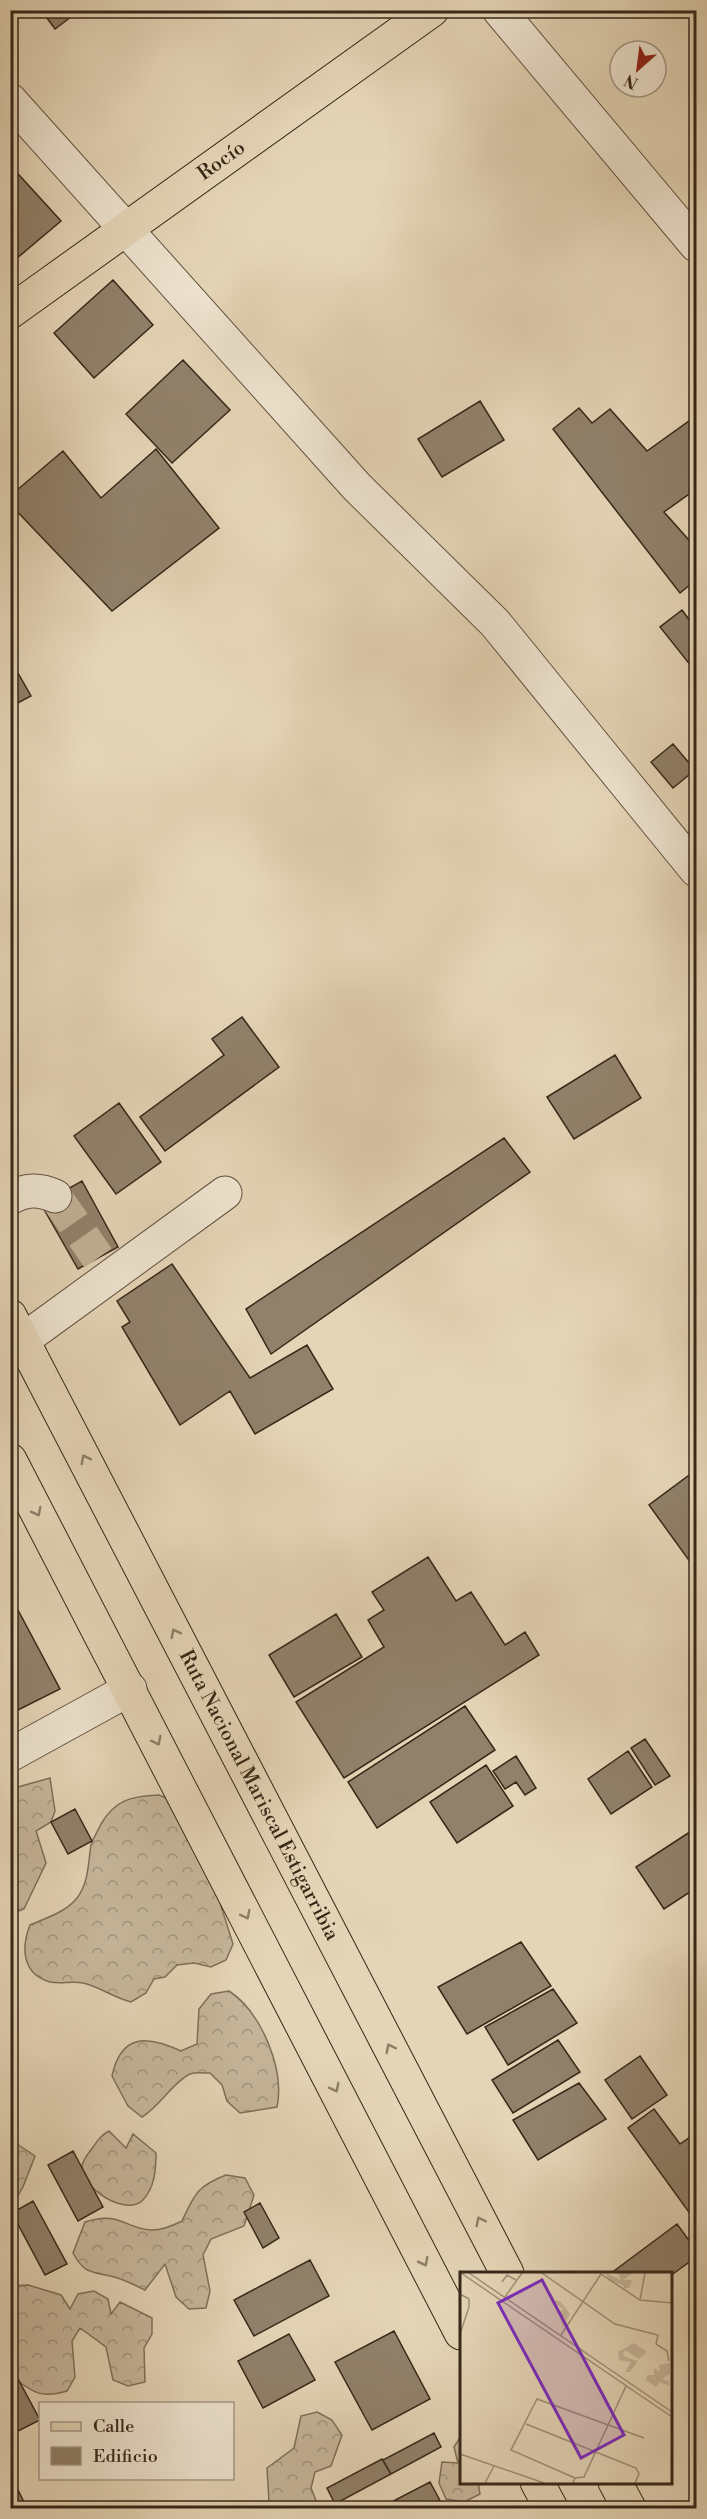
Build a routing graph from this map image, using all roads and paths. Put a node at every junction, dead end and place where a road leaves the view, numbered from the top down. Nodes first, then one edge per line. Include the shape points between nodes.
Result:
1 (432, 10) edge
2 (499, 10) edge
3 (10, 100) edge
4 (126, 229) junction
5 (696, 245) edge
6 (10, 312) edge
7 (696, 870) edge
8 (225, 1193) dead end
9 (55, 1196) tunnel mouth
10 (10, 1198) edge
11 (17, 1328) edge
12 (10, 1460) edge
13 (130, 1689) junction
14 (10, 1755) edge
15 (506, 2272) edge
16 (460, 2331) edge
17 (538, 2483) edge
18 (616, 2483) edge
19 (551, 2508) edge
20 (629, 2508) edge

1 - 4 main road, Rocío
2 - 5 street
3 - 4 street
4 - 6 main road, Rocío
4 - 7 street via 357,487 495,622
8 - 11 street via 100,1270
9 - 10 street via 42,1190 21,1191
15 -> 11 main road, Ruta Nacional Mariscal Estigarribia
12 -> 13 main road
13 - 14 street
13 -> 16 main road
17 - 19 main road
18 - 20 main road

